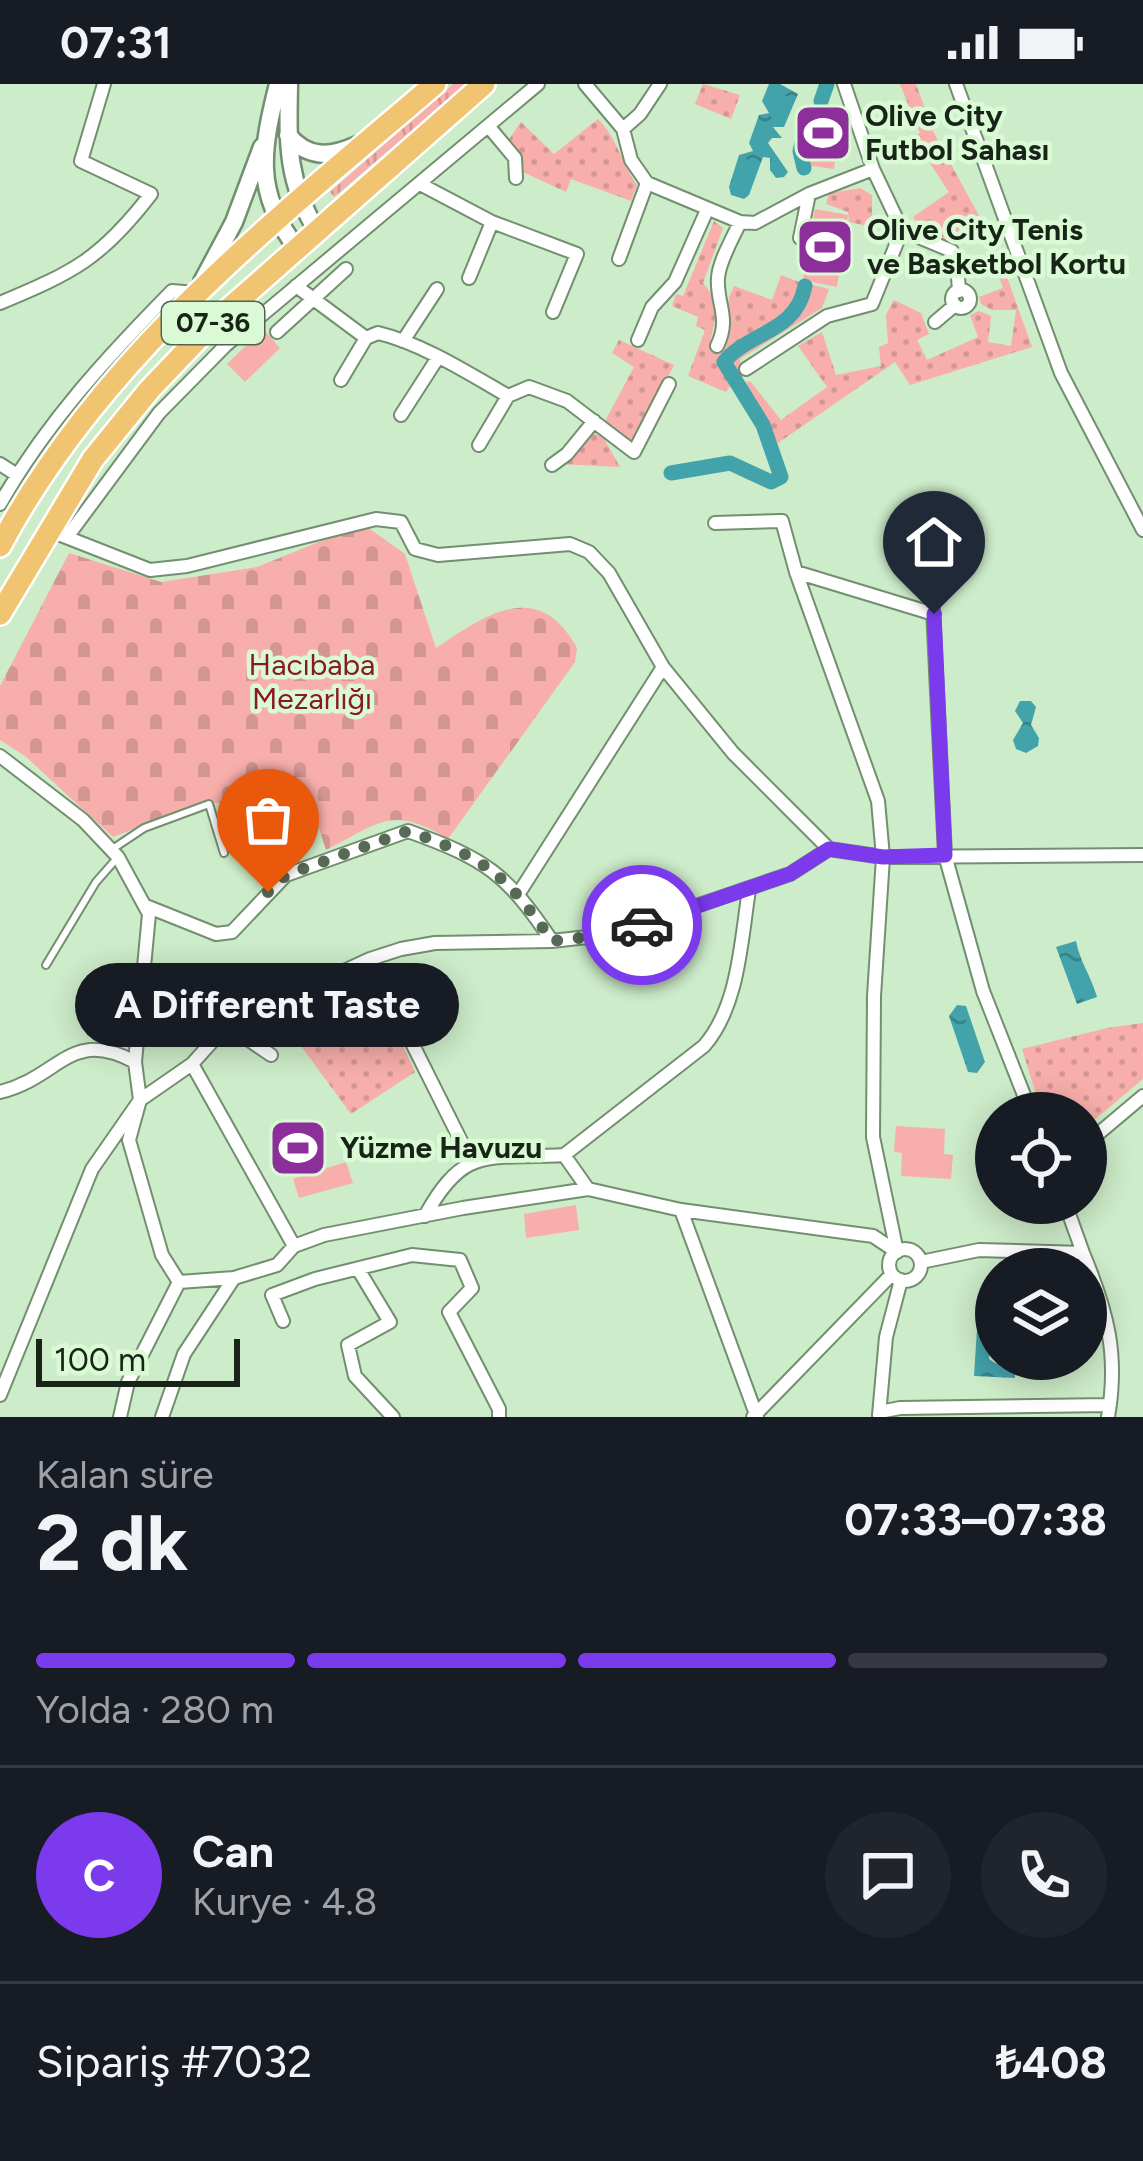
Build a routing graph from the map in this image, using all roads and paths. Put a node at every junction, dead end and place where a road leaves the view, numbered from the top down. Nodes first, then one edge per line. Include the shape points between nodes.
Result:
1 (104, 84) edge
2 (278, 84) edge
3 (289, 84) edge
4 (435, 84) edge
5 (484, 84) edge
6 (538, 84) edge
7 (585, 84) edge
8 (660, 84) edge
9 (956, 84) edge
10 (842, 86) edge
11 (489, 127) junction
12 (623, 129) junction
13 (378, 133) junction
14 (288, 135) junction
15 (264, 140) junction
16 (873, 169) junction
17 (516, 178) dead end
18 (647, 183) junction
19 (420, 184) junction
20 (808, 194) junction
21 (299, 202) junction
22 (707, 210) junction
23 (275, 221) junction
24 (492, 222) junction
25 (740, 222) junction
26 (902, 230) junction
27 (317, 231) junction
28 (800, 238) dead end
29 (297, 248) junction
30 (619, 259) dead end
31 (346, 268) dead end
32 (469, 278) dead end
33 (296, 286) junction
34 (437, 289) dead end
35 (196, 294) junction
36 (313, 300) junction
37 (0, 303) edge
38 (553, 312) dead end
39 (935, 322) dead end
40 (277, 332) dead end
41 (366, 338) junction
42 (638, 340) dead end
43 (403, 341) junction
44 (717, 346) dead end
45 (437, 359) junction
46 (746, 369) dead end
47 (341, 380) dead end
48 (669, 383) dead end
49 (508, 397) junction
50 (401, 415) dead end
51 (594, 421) junction
52 (479, 445) dead end
53 (0, 464) edge
54 (552, 465) dead end
55 (16, 475) junction
56 (0, 504) edge
57 (715, 523) dead end
58 (1143, 530) edge
59 (57, 533) junction
60 (0, 546) edge
61 (930, 548) dead end
62 (796, 572) junction
63 (0, 614) edge
64 (934, 614) junction
65 (663, 667) junction
66 (0, 756) edge
67 (829, 849) junction
68 (224, 853) dead end
69 (114, 854) junction
70 (945, 855) junction
71 (1143, 855) edge
72 (883, 857) junction
73 (749, 890) junction
74 (519, 892) junction
75 (146, 905) junction
76 (552, 941) junction
77 (370, 959) junction
78 (46, 965) dead end
79 (227, 1025) junction
80 (271, 1054) dead end
81 (135, 1062) junction
82 (192, 1064) junction
83 (0, 1091) edge
84 (1023, 1092) edge
85 (140, 1100) junction
86 (1140, 1102) edge
87 (1107, 1128) edge
88 (564, 1155) junction
89 (472, 1161) junction
90 (588, 1189) junction
91 (682, 1210) junction
92 (425, 1216) junction
93 (294, 1246) junction
94 (975, 1251) edge
95 (897, 1252) junction
96 (921, 1262) junction
97 (358, 1269) junction
98 (897, 1277) junction
99 (234, 1278) junction
100 (179, 1282) junction
101 (284, 1321) dead end
102 (1107, 1323) edge
103 (0, 1395) edge
104 (1109, 1411) edge
105 (900, 1412) edge
106 (879, 1414) edge
107 (755, 1416) edge
108 (120, 1417) edge
109 (162, 1417) edge
110 (393, 1417) edge
111 (499, 1417) edge

1 - 37 street via 81,161 151,194 81,267
2 - 15 street
3 - 14 street
4 - 13 highway, 07-36
5 - 27 highway, 07-36
6 - 11 street
7 - 12 street
8 - 12 street
9 - 58 street via 1061,373
10 - 16 street
11 - 17 street via 518,163
11 - 19 street
12 - 18 street
13 - 14 street via 333,156 299,149
13 - 21 highway, 07-36
14 - 21 street
15 - 23 street
15 - 35 street
16 - 20 street
16 - 26 street
18 - 22 street
18 - 30 street
19 - 24 street
19 - 33 street
20 - 25 street via 755,223
20 - 28 street
21 - 23 highway, 07-36
21 - 27 street
22 - 25 street
22 - 42 street
23 - 29 street
23 - 35 highway, 07-36
24 - 32 street
24 - 38 street via 577,254
25 - 44 street via 717,280 724,309
26 - 39 street via 952,251 957,262 957,298
26 - 46 street via 872,304 827,316
27 - 29 highway, 07-36
29 - 59 highway, 07-36 via 150,389 93,458
31 - 36 street
33 - 36 street
33 - 59 street via 159,413
34 - 43 street
35 - 55 street via 172,291 68,401
35 - 60 highway, 07-36 via 72,434
36 - 40 street
36 - 41 street
41 - 43 street
41 - 47 street
43 - 45 street
45 - 49 street
45 - 50 street
48 - 51 street via 634,452
49 - 51 street via 535,388
49 - 52 street
51 - 54 street
53 - 55 street
55 - 56 street
57 - 62 street via 782,521
59 - 63 highway, 07-36
59 - 65 street via 150,570 376,519 401,522 415,549 438,555 570,544 609,573
61 - 64 street
62 - 64 street
62 - 72 street via 878,801
64 - 70 street
65 - 67 street via 733,753
65 - 74 street
66 - 69 street
67 - 72 street
67 - 73 street
68 - 69 lane via 209,804 144,828
69 - 75 street
69 - 78 lane
70 - 71 street
70 - 72 street
70 - 84 street via 983,991
72 - 95 street via 873,1137
73 - 76 street via 614,934
73 - 88 street via 717,1032
74 - 75 street via 490,866 408,831 286,875 232,932 216,934
74 - 76 street
75 - 81 street via 151,920
76 - 77 street via 435,943
77 - 79 street
77 - 89 street
79 - 80 street
79 - 82 street
81 - 83 street via 92,1047
81 - 85 street
82 - 85 street
82 - 93 street
85 - 100 street via 129,1141 136,1177
85 - 103 street via 92,1168
86 - 87 street
88 - 89 street
88 - 90 street
89 - 92 street via 449,1176
90 - 91 street
90 - 92 street
91 - 95 street via 873,1236
91 - 107 street
92 - 93 street
93 - 99 street via 277,1264
94 - 96 street
95 - 96 street via 911,1250
95 - 98 street
96 - 98 street via 916,1276
97 - 101 street via 272,1295
97 - 110 street via 390,1322 348,1345 355,1376
97 - 111 street via 412,1255 460,1260 472,1288 449,1312
98 - 106 street
98 - 107 street
99 - 100 street
99 - 109 street via 184,1354
100 - 108 street via 128,1382
102 - 104 street via 1114,1350
104 - 105 street
105 - 106 street

